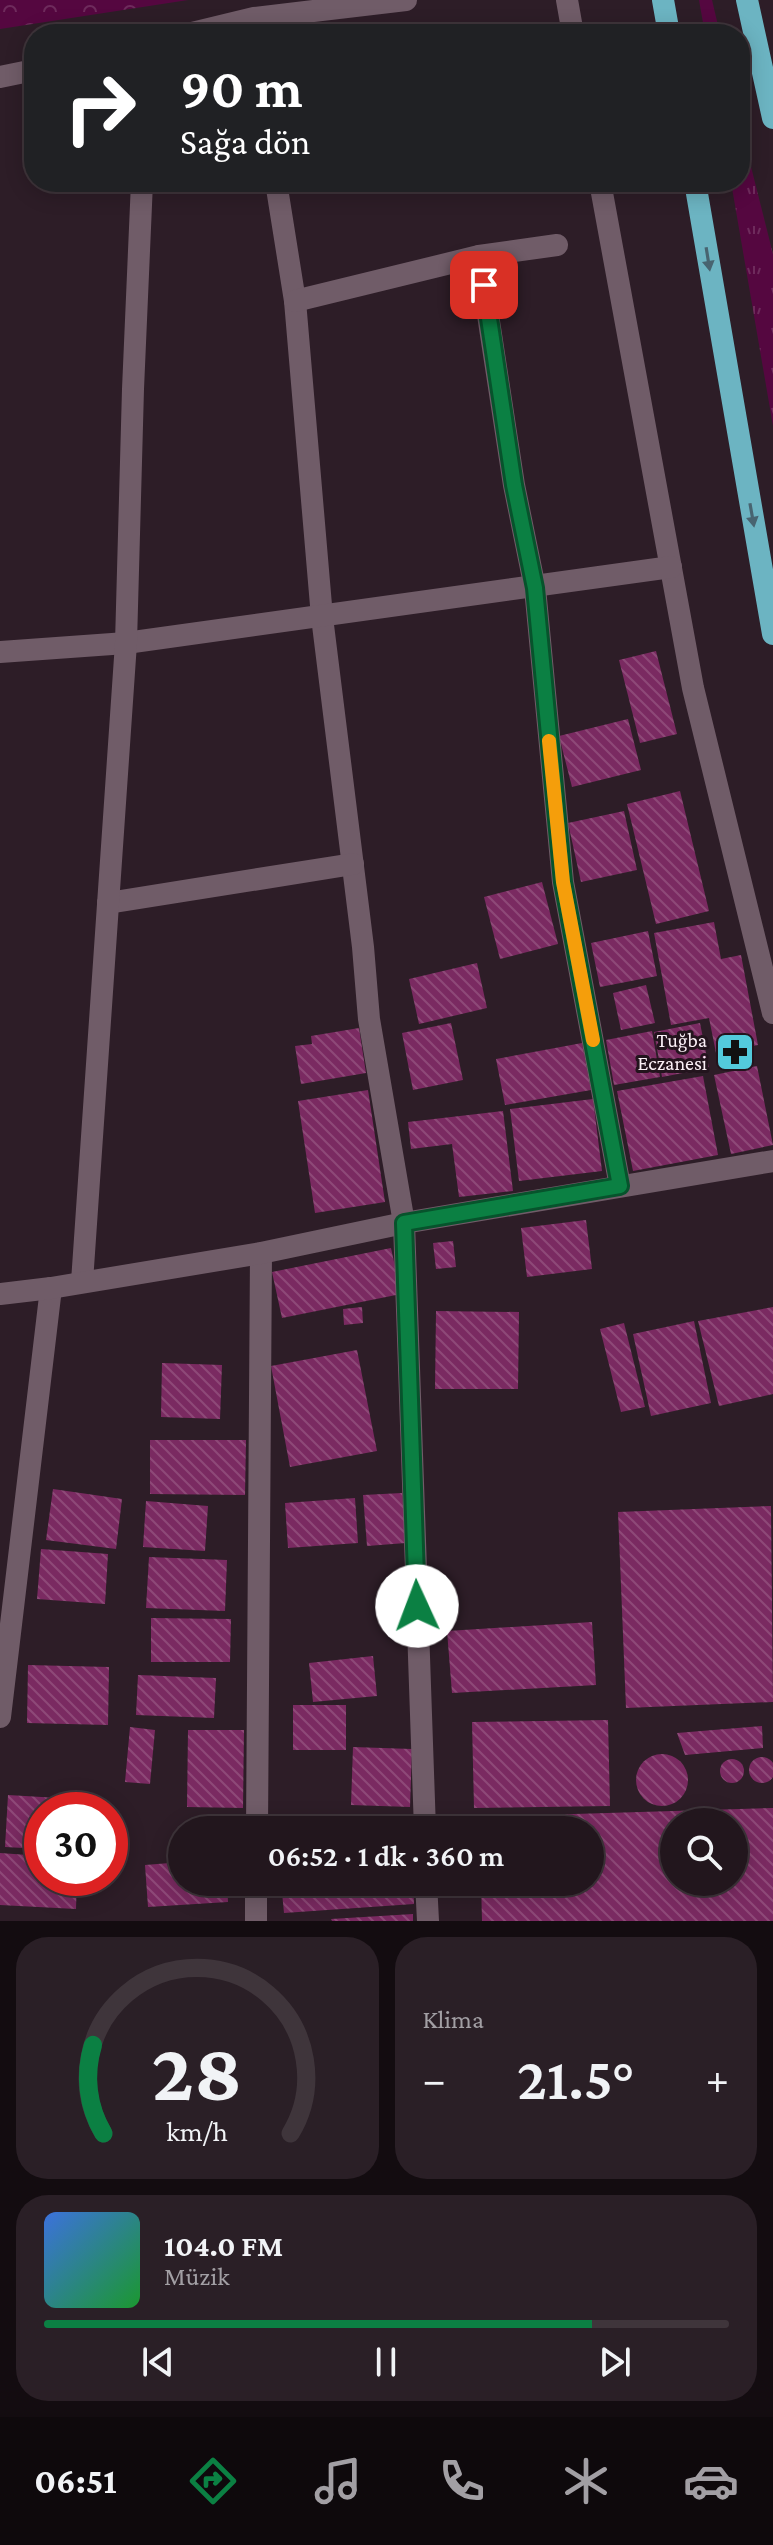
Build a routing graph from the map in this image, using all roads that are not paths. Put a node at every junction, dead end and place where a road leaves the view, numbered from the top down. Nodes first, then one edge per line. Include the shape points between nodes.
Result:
1 (406, 0) edge
2 (567, 0) edge
3 (663, 0) edge
4 (747, 0) edge
5 (267, 24) edge
6 (571, 24) edge
7 (667, 24) edge
8 (24, 72) edge
9 (0, 77) edge
10 (773, 118) edge
11 (142, 192) edge
12 (278, 192) edge
13 (602, 192) edge
14 (697, 192) edge
15 (557, 245) dead end
16 (479, 256) junction
17 (295, 301) junction
18 (671, 567) junction
19 (535, 588) junction
20 (322, 617) junction
21 (773, 634) edge
22 (126, 643) junction
23 (0, 652) edge
24 (353, 864) junction
25 (108, 903) junction
26 (773, 1013) edge
27 (773, 1161) edge
28 (620, 1186) junction
29 (404, 1223) junction
30 (261, 1253) junction
31 (82, 1282) junction
32 (51, 1288) junction
33 (0, 1294) edge
34 (0, 1717) edge
35 (257, 1816) edge
36 (425, 1816) edge
37 (256, 1896) edge
38 (427, 1896) edge
39 (256, 1921) edge
40 (428, 1921) edge

1 - 5 street
2 - 6 street
3 - 7 highway
4 - 10 highway
8 - 9 street
11 - 22 street
12 - 17 street
13 - 18 street
14 -> 21 highway
15 - 16 street
16 - 17 street
16 - 19 street
17 - 20 street
18 - 19 street
18 - 26 street via 693,688
19 - 20 street
19 - 28 street via 563,882
20 - 22 street
20 - 24 street
22 - 23 street
22 - 25 street
24 - 25 street
24 - 29 street via 369,1019
25 - 31 street
27 - 28 street
28 - 29 street
29 - 30 street
29 - 36 street
30 - 31 street
30 - 35 street
31 - 32 street
32 - 33 street
32 - 34 street
37 - 39 street
38 - 40 street

